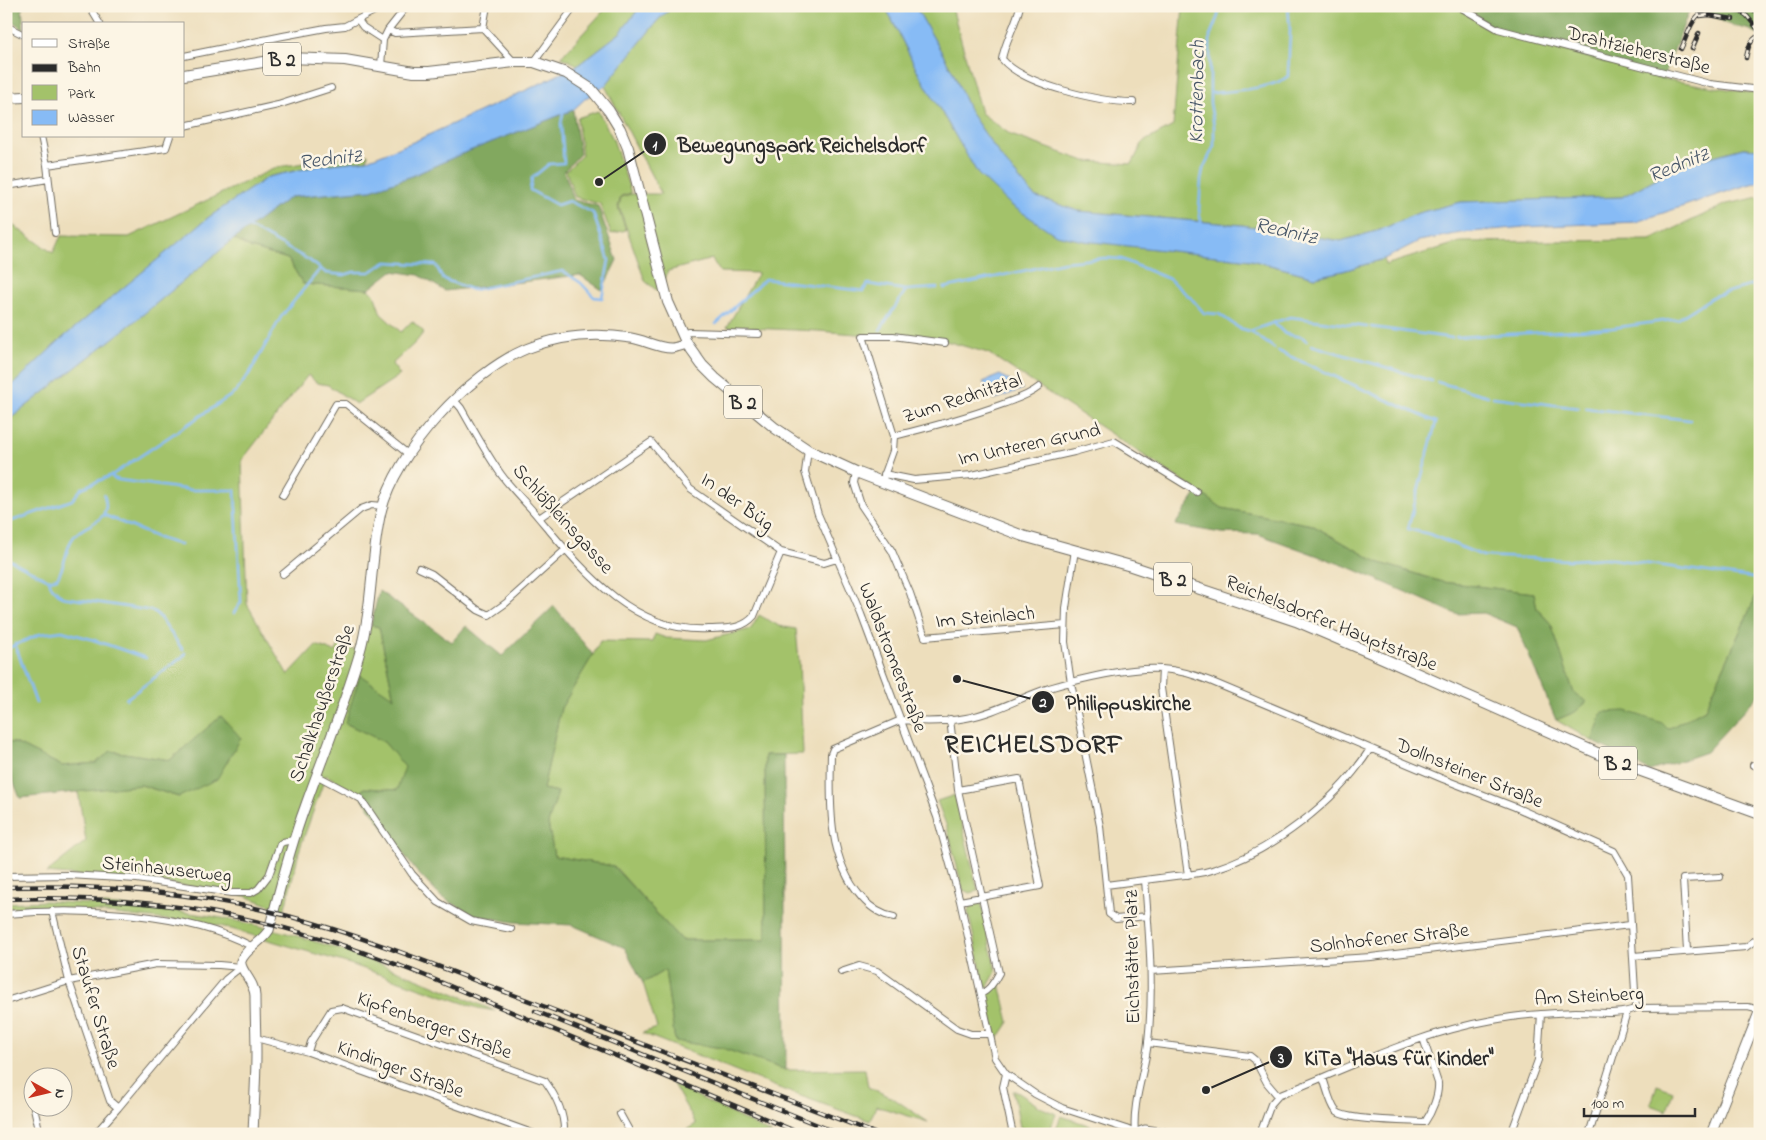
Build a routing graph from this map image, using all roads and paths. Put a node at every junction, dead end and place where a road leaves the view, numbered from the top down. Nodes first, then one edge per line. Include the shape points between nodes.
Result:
1 (89, 6) edge
2 (384, 6) edge
3 (407, 6) edge
4 (487, 6) edge
5 (575, 6) edge
6 (1020, 6) edge
7 (1458, 6) edge
8 (358, 20) junction
9 (99, 22) edge
10 (6, 26) edge
11 (484, 28) junction
12 (388, 30) junction
13 (22, 34) edge
14 (383, 40) junction
15 (185, 56) edge
16 (514, 62) junction
17 (534, 62) junction
18 (381, 66) junction
19 (185, 75) edge
20 (331, 88) dead end
21 (1760, 90) edge
22 (22, 97) edge
23 (6, 98) edge
24 (1132, 102) dead end
25 (185, 126) edge
26 (41, 138) edge
27 (169, 138) edge
28 (47, 165) junction
29 (48, 179) junction
30 (7, 186) edge
31 (55, 233) dead end
32 (758, 334) dead end
33 (684, 339) junction
34 (945, 343) dead end
35 (1039, 388) dead end
36 (454, 400) junction
37 (894, 436) junction
38 (808, 450) junction
39 (408, 454) junction
40 (856, 472) junction
41 (883, 478) junction
42 (1197, 492) dead end
43 (283, 495) dead end
44 (383, 506) junction
45 (539, 518) junction
46 (565, 550) junction
47 (1075, 550) junction
48 (781, 552) junction
49 (837, 559) junction
50 (419, 568) dead end
51 (283, 574) dead end
52 (1065, 625) junction
53 (1162, 669) junction
54 (1072, 683) junction
55 (950, 719) junction
56 (901, 720) junction
57 (1370, 749) junction
58 (316, 775) junction
59 (958, 790) junction
60 (1760, 814) edge
61 (293, 840) junction
62 (1188, 874) junction
63 (6, 876) edge
64 (1720, 877) dead end
65 (1145, 880) junction
66 (1106, 885) junction
67 (982, 896) junction
68 (960, 901) junction
69 (52, 911) junction
70 (6, 914) edge
71 (1148, 916) junction
72 (894, 917) dead end
73 (1630, 925) junction
74 (512, 929) dead end
75 (1757, 939) dead end
76 (253, 947) junction
77 (1687, 951) junction
78 (1633, 956) junction
79 (241, 967) junction
80 (1151, 971) junction
81 (841, 972) dead end
82 (69, 981) junction
83 (981, 994) junction
84 (6, 1001) edge
85 (1636, 1008) junction
86 (1760, 1010) edge
87 (1627, 1012) junction
88 (1541, 1014) junction
89 (990, 1034) junction
90 (256, 1038) junction
91 (1423, 1038) junction
92 (1148, 1043) junction
93 (308, 1052) junction
94 (1006, 1074) junction
95 (1322, 1078) junction
96 (1278, 1096) junction
97 (118, 1108) junction
98 (620, 1114) dead end
99 (36, 1118) edge
100 (103, 1131) edge
101 (1134, 1133) edge
102 (40, 1134) edge
103 (95, 1134) edge
104 (253, 1134) edge
105 (535, 1134) edge
106 (564, 1134) edge
107 (631, 1134) edge
108 (1014, 1134) edge
109 (1169, 1134) edge
110 (1260, 1134) edge
111 (1511, 1134) edge
112 (1589, 1134) edge
113 (1711, 1134) edge

1 - 9 street
2 - 8 street
3 - 12 street
4 - 11 street
5 - 17 street
6 - 24 street via 1002,59 1007,66 1039,82 1071,92
7 - 21 street, Drahtzieherstraße via 1498,30 1710,84
8 - 14 street
8 - 15 street via 345,26
10 - 13 street
11 - 12 street via 395,33
11 - 16 street
12 - 14 street
14 - 18 street
16 - 17 main road, B 2
16 - 18 main road, B 2 via 429,72
17 - 33 main road, Reichelsdorfer Hauptstraße / B 2 via 566,73 598,96 624,137 668,302
18 - 19 main road, B 2 via 345,60 288,58
20 - 25 street via 278,105
22 - 23 main road
26 - 28 street
27 - 28 street via 166,148
28 - 29 street
29 - 30 street
29 - 31 street
32 - 33 street via 688,332
33 - 36 main road, Schalkhaußerstraße via 669,348 622,337 588,335 560,338 525,350 494,366
33 - 38 main road, Reichelsdorfer Hauptstraße / B 2 via 714,378 775,428
34 - 37 street via 894,336 863,336
35 - 37 street, Zum Rednitztal via 992,408
36 - 39 main road, Schalkhaußerstraße
36 - 45 street, Schlößleinsgasse via 499,471
37 - 41 street via 893,451
38 - 40 main road, Reichelsdorfer Hauptstraße / B 2
38 - 49 street, Waldstromerstraße via 805,472
39 - 43 street via 346,404 336,404
39 - 44 main road, Schalkhaußerstraße
40 - 41 main road, Reichelsdorfer Hauptstraße / B 2
40 - 52 street, Im Steinlach via 854,483 861,505 892,551 925,637
41 - 42 street, Im Unteren Grund via 914,480 972,475 1114,441
41 - 47 main road, Reichelsdorfer Hauptstraße / B 2 via 1015,533
44 - 51 street via 360,508
44 - 58 main road, Schalkhaußerstraße via 363,642
45 - 46 street, Schlößleinsgasse
45 - 48 street, In der Büg via 651,442 690,489
46 - 48 street, Schlößleinsgasse via 593,579 647,618 683,629 705,630 737,628 748,623
46 - 50 street via 489,615
47 - 52 street
47 - 60 main road, Reichelsdorfer Hauptstraße / B 2 via 1296,621 1630,767
48 - 49 street, In der Büg via 824,563
49 - 56 street, Waldstromerstraße
52 - 54 street
53 - 54 street, Dollnsteiner Straße via 1131,670
53 - 57 street, Dollnsteiner Straße via 1210,681
53 - 62 street via 1161,688
54 - 55 street, Dollnsteiner Straße via 1048,688 966,718
54 - 66 street via 1102,838
55 - 56 street, Dollnsteiner Straße
55 - 59 street, Waldstromerstraße
56 - 68 street, Waldstromerstraße via 937,817
56 - 72 street via 839,746 831,754 830,797 842,866 864,901 878,912
57 - 62 street, Eichstätter Platz via 1327,802 1278,839 1211,871
57 - 73 street, Dollnsteiner Straße via 1614,851 1628,875
58 - 61 main road, Schalkhaußerstraße
58 - 74 street via 361,799 412,874 438,902 471,921
59 - 67 street, Waldstromerstraße
59 - 67 street via 1019,779 1040,886
61 - 63 street, Steinhauserweg via 280,844 269,875 251,893 137,879
61 - 76 main road, Schalkhaußerstraße via 268,930
62 - 65 street, Eichstätter Platz
64 - 77 street via 1683,879
65 - 66 street
65 - 71 street, Eichstätter Platz
66 - 71 street via 1109,914 1116,919
67 - 68 street
67 - 83 street, Waldstromerstraße via 999,973 994,983
68 - 83 street, Waldstromerstraße
69 - 70 street
69 - 76 street via 118,913 199,925
69 - 82 street, Staufer Straße
71 - 80 street, Eichstätter Platz
73 - 78 street, Dollnsteiner Straße
73 - 80 street, Solnhofener Straße via 1372,957
75 - 77 street via 1746,947
76 - 79 main road, Schalkhaußerstraße via 244,956
77 - 78 street
78 - 85 street, Dollnsteiner Straße
79 - 82 street via 156,964
79 - 90 main road via 254,989
79 - 97 street, Schalkhaußerstraße via 226,980
80 - 92 street, Eichstätter Platz
81 - 89 street via 859,966 876,971 957,1029 971,1034
82 - 84 street
82 - 97 street, Staufer Straße via 110,1101
83 - 89 street, Waldstromerstraße
85 - 86 street, Am Steinberg via 1748,1007
85 - 87 street, Am Steinberg
86 - 113 main road
87 - 88 street, Am Steinberg
87 - 112 street
88 - 91 street, Am Steinberg via 1493,1020
88 - 111 street via 1538,1060
89 - 94 street, Waldstromerstraße via 995,1058
90 - 93 street, Kindinger Straße
90 - 104 main road
91 - 95 street, Am Steinberg
91 - 95 street via 1439,1088 1425,1122 1340,1114 1335,1110
92 - 96 street via 1250,1056
92 - 101 street, Eichstätter Platz
93 - 105 street, Kindinger Straße
93 - 106 street, Kipfenberger Straße via 331,1010 342,1008 545,1081 563,1116
94 - 101 street, Waldstromerstraße via 1062,1108
94 - 108 street, Waldstromerstraße via 1004,1087
95 - 96 street, Am Steinberg
96 - 110 street via 1271,1104
97 - 100 street, Schalkhaußerstraße
98 - 107 street
99 - 102 street
100 - 103 street, Schalkhaußerstraße
101 - 109 main road via 1145,1130

